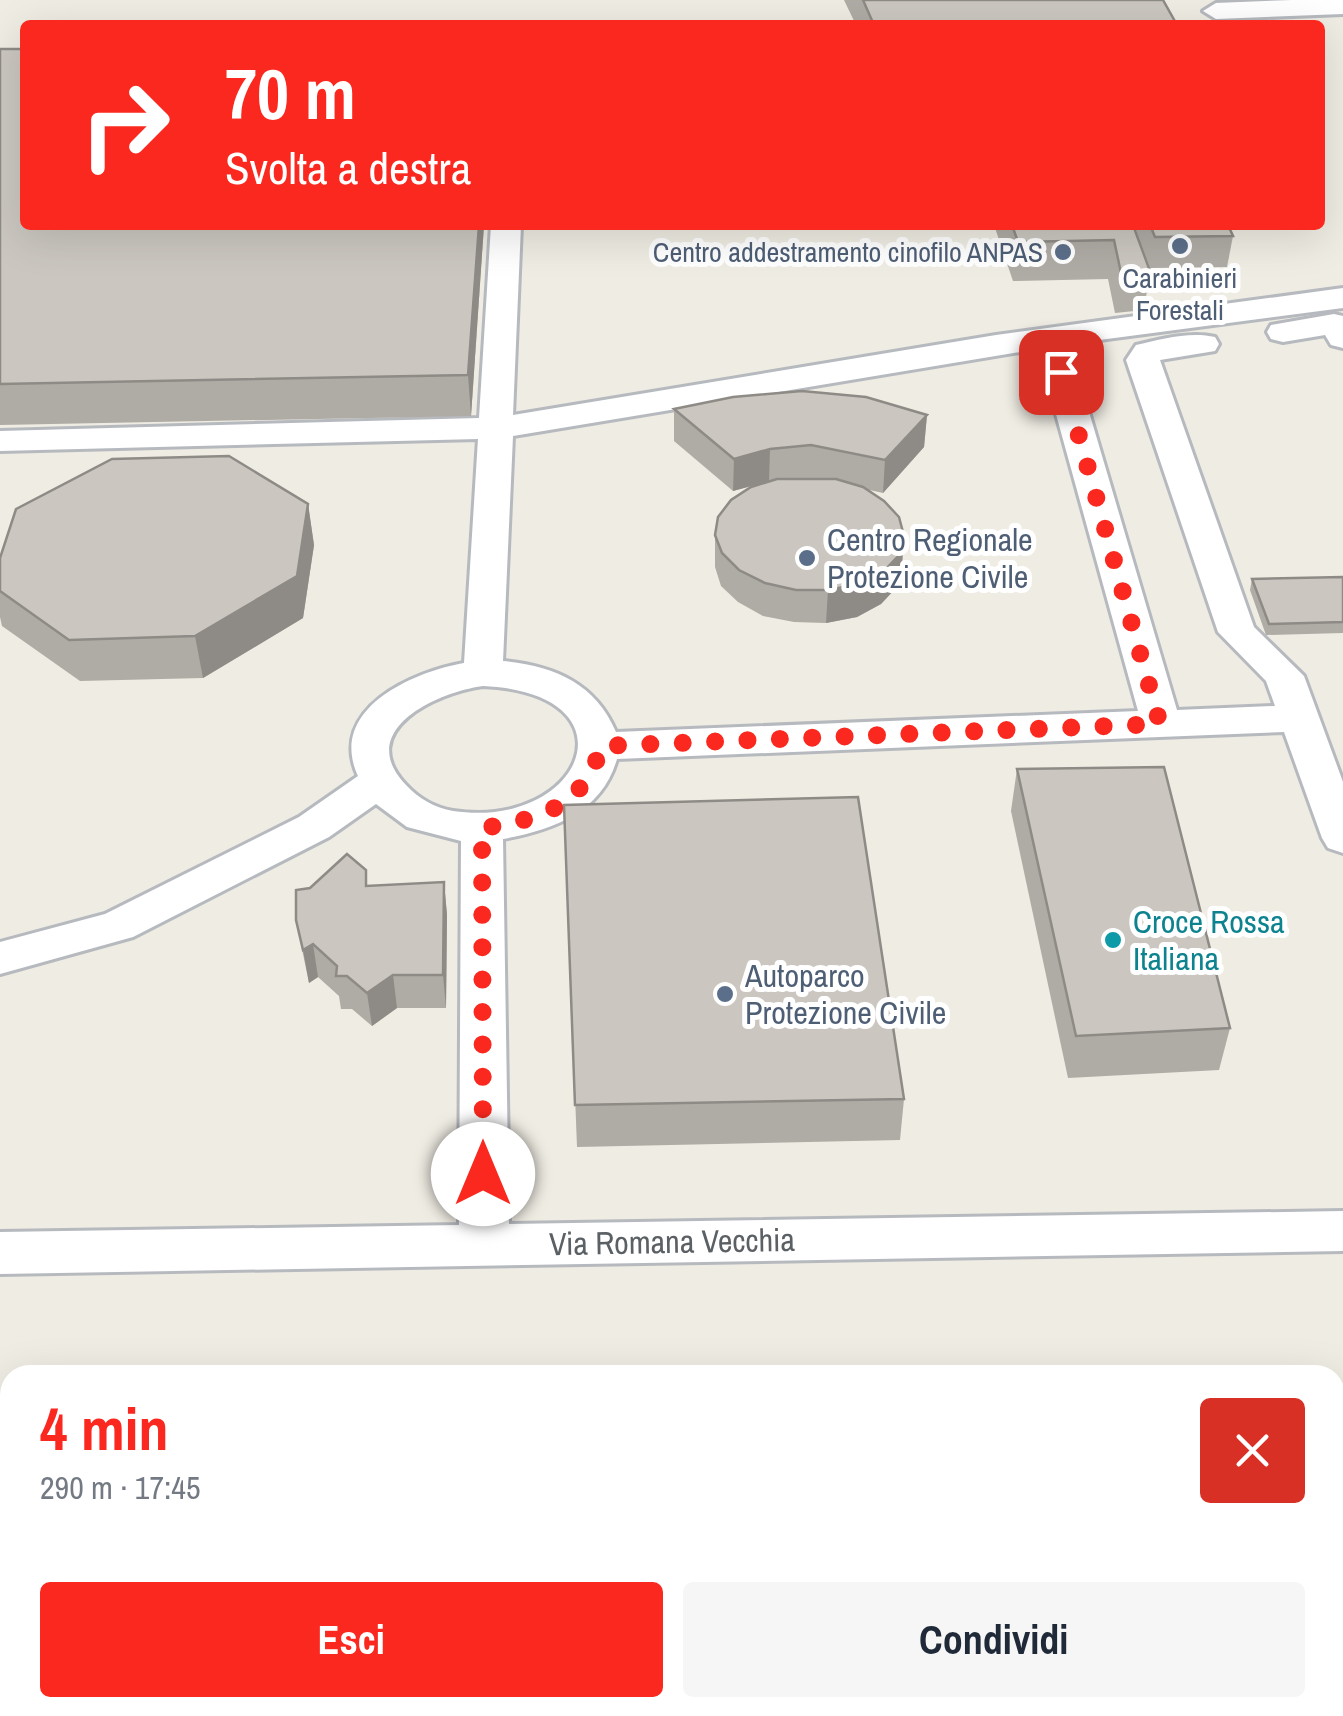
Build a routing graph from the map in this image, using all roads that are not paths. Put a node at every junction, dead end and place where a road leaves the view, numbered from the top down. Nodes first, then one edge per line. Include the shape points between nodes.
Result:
1 (1343, 6) edge
2 (1216, 11) dead end
3 (506, 230) edge
4 (1343, 298) edge
5 (1051, 337) junction
6 (1343, 338) edge
7 (496, 428) junction
8 (0, 441) edge
9 (483, 673) junction
10 (1160, 724) junction
11 (1317, 736) edge
12 (601, 746) junction
13 (378, 782) junction
14 (482, 828) junction
15 (1343, 838) edge
16 (0, 958) edge
17 (1343, 1231) edge
18 (484, 1246) junction
19 (0, 1253) edge

1 - 2 street
3 - 7 street
4 - 5 street
5 - 7 street
5 - 10 street
6 - 11 street via 1334,324 1148,352 1143,360 1236,632 1284,676
7 - 8 street
7 - 9 street
9 - 12 street via 552,684 578,700
9 - 13 street via 415,691 390,710 374,733 370,758
10 - 11 street
10 - 12 street
11 - 15 street
12 - 14 street via 594,770 565,802 519,823
13 - 14 street via 418,816
13 - 16 street via 314,828 118,926
14 - 18 street
17 - 18 street, Via Romana Vecchia
18 - 19 street, Via Romana Vecchia

